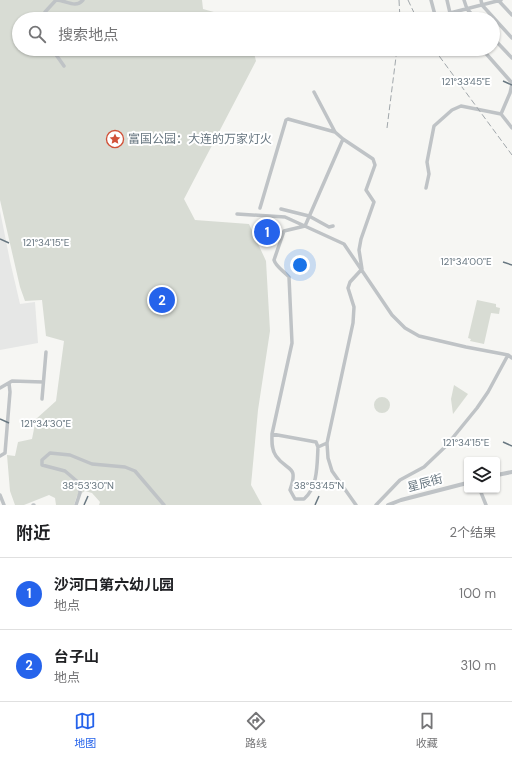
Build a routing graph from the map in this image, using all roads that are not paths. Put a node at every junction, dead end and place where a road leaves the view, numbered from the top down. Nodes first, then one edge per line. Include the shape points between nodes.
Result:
1 (56, 0) edge
2 (83, 0) edge
3 (431, 0) edge
4 (447, 0) edge
5 (464, 0) edge
6 (481, 0) edge
7 (499, 0) edge
8 (482, 5) junction
9 (467, 9) junction
10 (45, 12) edge
11 (434, 12) edge
12 (450, 12) edge
13 (454, 12) edge
14 (470, 12) edge
15 (488, 12) edge
16 (512, 15) edge
17 (500, 25) edge
18 (512, 38) edge
19 (500, 45) edge
20 (57, 56) edge
21 (488, 56) edge
22 (512, 58) edge
23 (64, 66) dead end
24 (512, 83) edge
25 (314, 92) dead end
26 (511, 92) edge
27 (501, 114) junction
28 (512, 128) edge
29 (335, 132) junction
30 (342, 139) junction
31 (426, 188) dead end
32 (260, 208) dead end
33 (281, 209) dead end
34 (237, 214) dead end
35 (309, 216) junction
36 (305, 226) junction
37 (333, 226) dead end
38 (362, 269) junction
39 (46, 352) dead end
40 (508, 355) junction
41 (512, 358) edge
42 (43, 382) junction
43 (9, 383) junction
44 (0, 388) edge
45 (42, 399) dead end
46 (272, 434) junction
47 (327, 443) junction
48 (318, 447) junction
49 (0, 456) edge
50 (512, 472) edge
51 (500, 474) edge
52 (464, 484) edge
53 (481, 493) edge
54 (0, 495) edge
55 (395, 504) edge
56 (4, 505) edge
57 (76, 505) edge
58 (164, 505) edge
59 (356, 505) edge
60 (376, 505) edge
61 (388, 505) edge
62 (486, 505) edge

1 - 2 street via 63,0 71,5
1 - 10 street
3 - 11 street
4 - 12 street
5 - 9 street
6 - 8 street
7 - 8 street
7 - 16 street
8 - 9 street
8 - 15 street
9 - 13 street
9 - 14 street
17 - 18 street
19 - 22 street
20 - 23 street
21 - 24 street
24 - 26 street
25 - 29 street
26 - 27 street
27 - 28 street
27 - 31 street via 461,106 452,110 434,126 427,162 429,174
29 - 30 street
29 - 32 street via 286,120
30 - 35 street
30 - 38 street via 373,159 376,165 366,190 374,202 359,250
33 - 35 street
34 - 36 street via 285,217
35 - 36 street
35 - 37 street via 329,227
36 - 38 street via 344,244
36 - 46 street via 284,231 274,260 289,277 292,343
38 - 40 street via 392,315 405,328 419,336
38 - 47 street via 348,288 354,307 353,323
39 - 42 street
40 - 41 street
40 - 60 street via 488,392 446,446 424,467 400,480
42 - 43 street
42 - 45 street
43 - 44 street
43 - 49 street via 5,454
46 - 48 street via 316,442
46 - 48 street via 276,455 292,470 294,478 290,490 295,499 304,499 314,485
47 - 48 street
47 - 59 street via 332,471
50 - 51 street
52 - 55 street, 星辰街
53 - 62 street
54 - 56 street
55 - 61 street, 星辰街
57 - 58 street via 80,493 79,483 65,471 42,465 42,460 50,453 70,455 92,464 125,467 135,471

